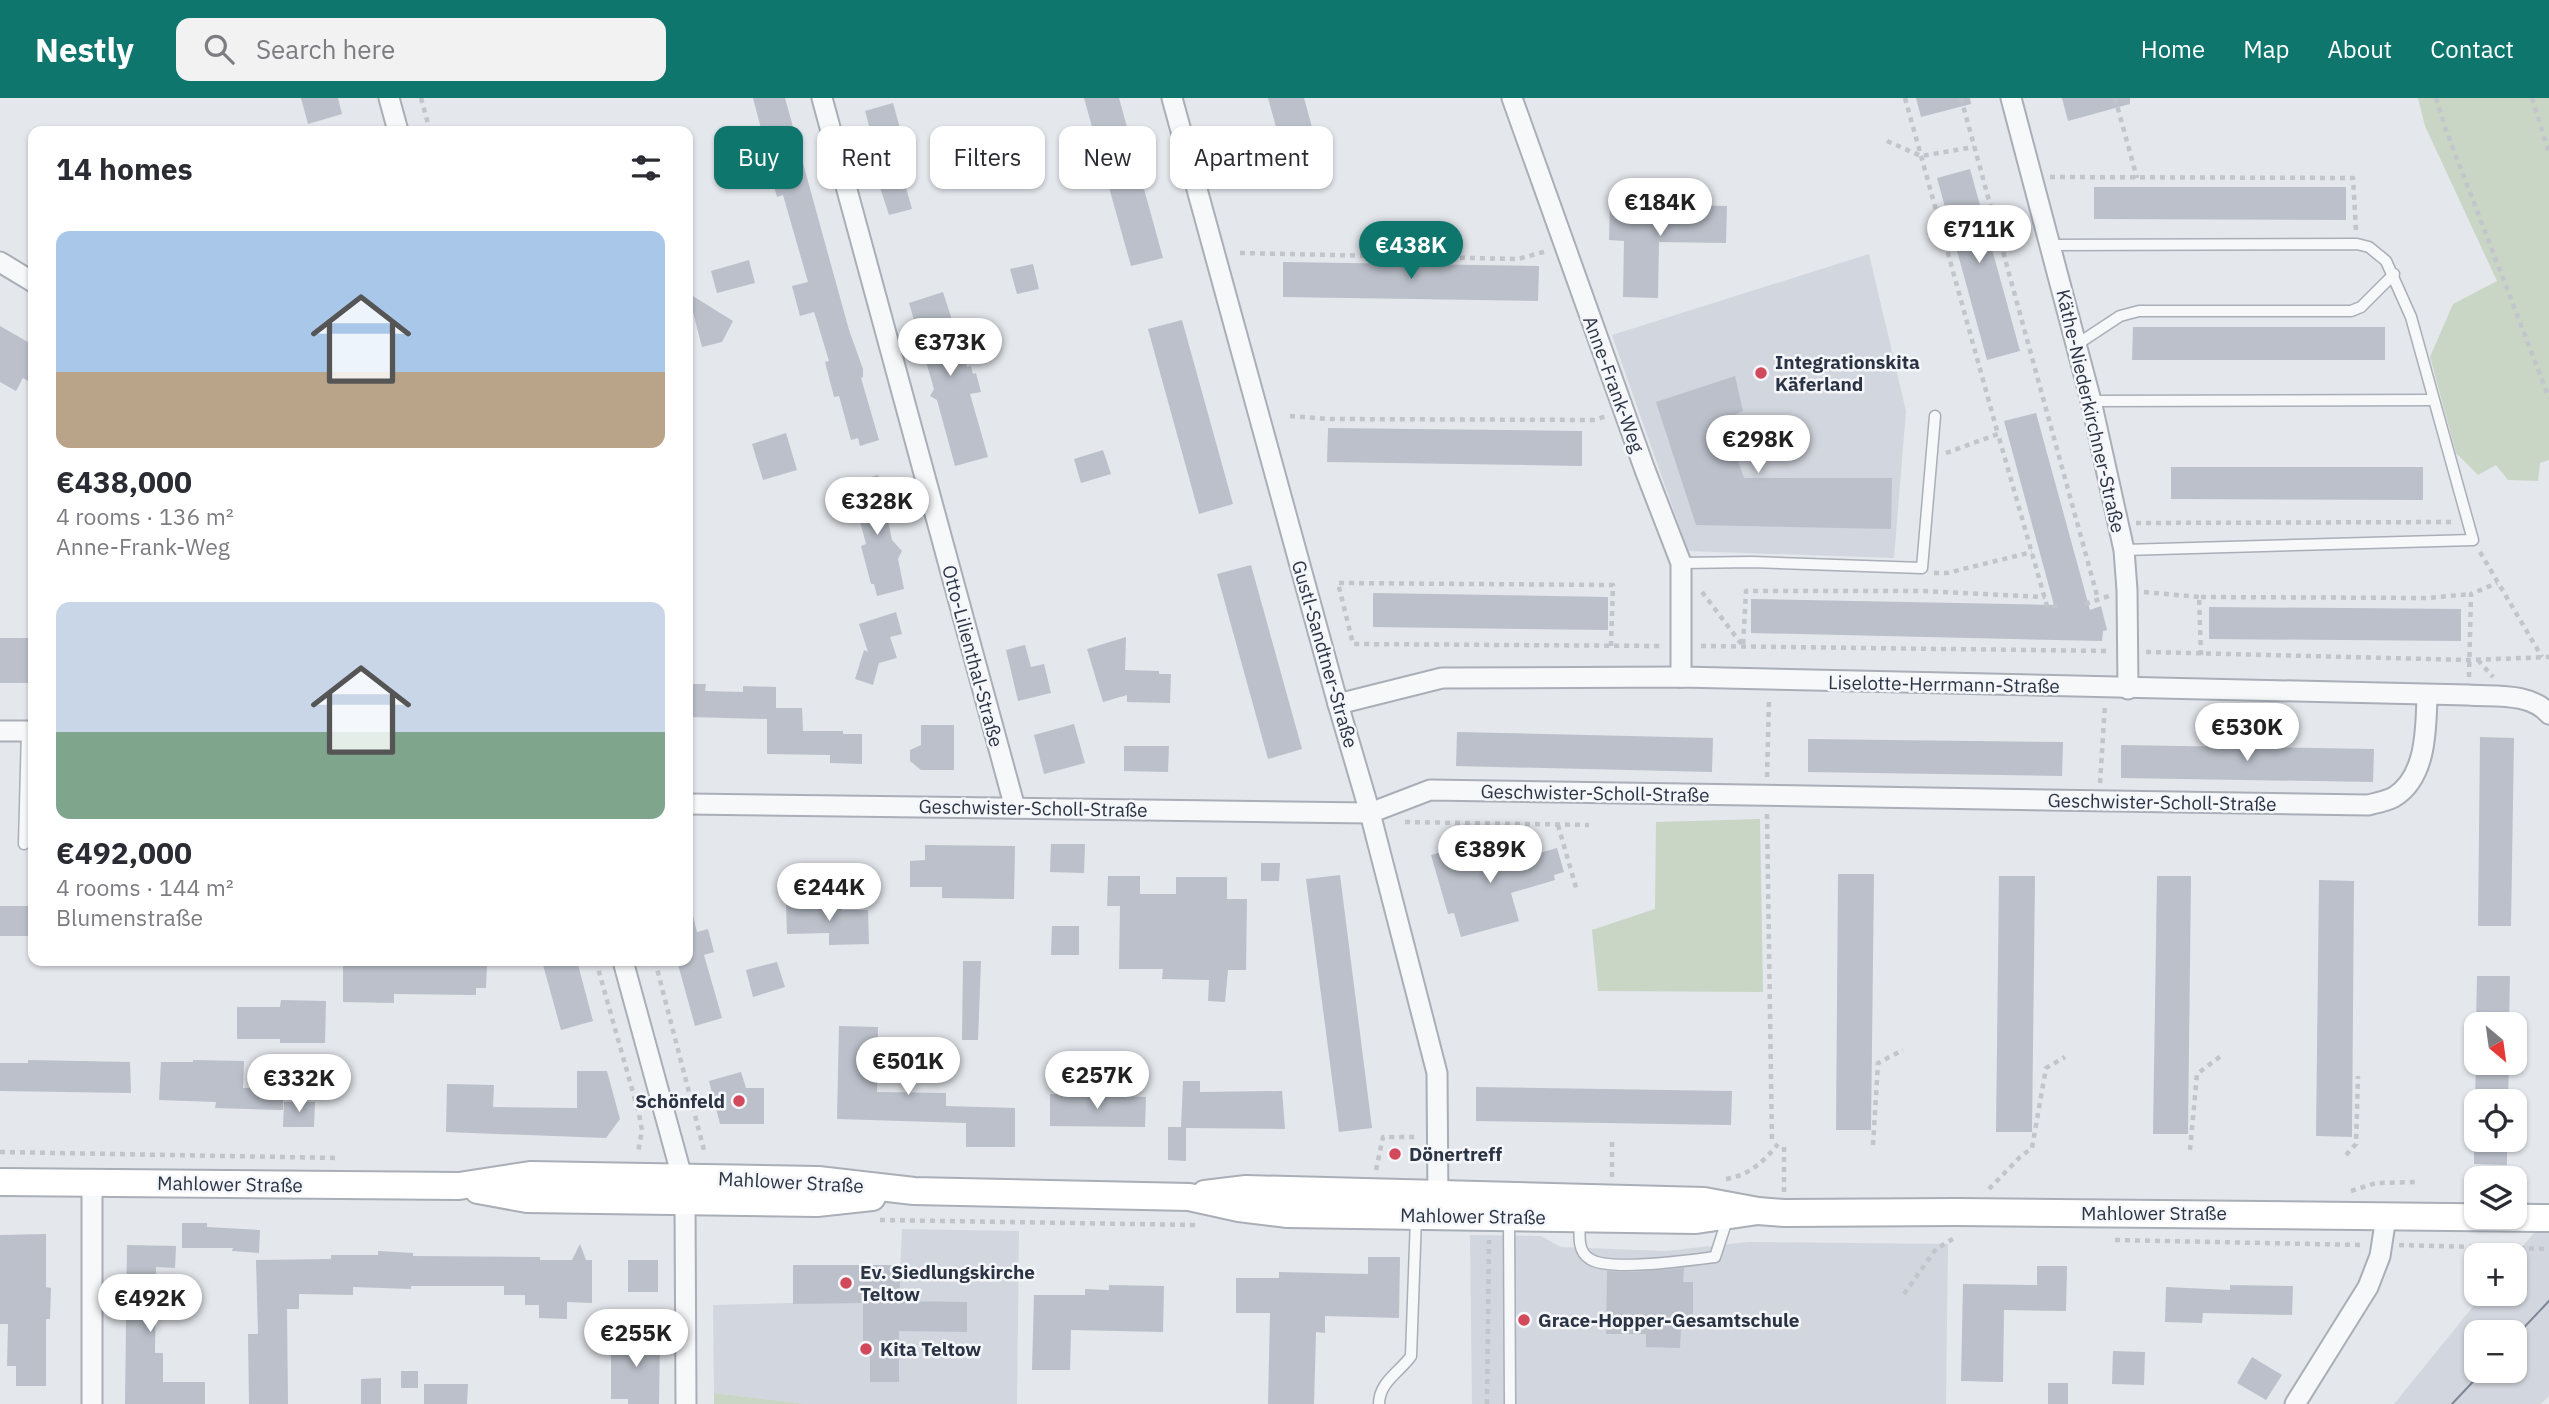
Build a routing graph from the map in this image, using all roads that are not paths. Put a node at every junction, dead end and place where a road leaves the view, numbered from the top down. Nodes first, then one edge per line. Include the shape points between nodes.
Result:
1 (389, 98) edge
2 (822, 98) edge
3 (1172, 98) edge
4 (1512, 98) edge
5 (2011, 98) edge
6 (397, 126) edge
7 (2050, 245) junction
8 (0, 262) edge
9 (2393, 274) junction
10 (28, 279) edge
11 (2076, 345) junction
12 (2433, 400) junction
13 (2091, 401) junction
14 (1935, 416) dead end
15 (2130, 550) junction
16 (1681, 564) junction
17 (1681, 677) junction
18 (2128, 689) junction
19 (2427, 695) junction
20 (2523, 698) junction
21 (2549, 703) edge
22 (1338, 704) junction
23 (2549, 715) edge
24 (0, 730) edge
25 (28, 731) edge
26 (28, 769) edge
27 (693, 804) edge
28 (1015, 808) junction
29 (1370, 813) junction
30 (24, 844) dead end
31 (624, 966) edge
32 (0, 1182) edge
33 (92, 1183) junction
34 (683, 1189) junction
35 (1427, 1205) junction
36 (1580, 1207) junction
37 (1758, 1211) junction
38 (1509, 1216) junction
39 (1728, 1216) junction
40 (2386, 1217) junction
41 (2549, 1218) edge
42 (92, 1404) edge
43 (686, 1404) edge
44 (1379, 1404) edge
45 (1510, 1404) edge
46 (2295, 1404) edge

1 - 6 street
2 - 28 street, Otto-Lilienthal-Straße
3 - 22 street, Gustl-Sandtner-Straße
4 - 16 street, Anne-Frank-Weg
5 - 7 street, Käthe-Niederkirchner-Straße
7 - 9 lane via 2357,244 2380,255
7 - 11 street, Käthe-Niederkirchner-Straße
8 - 10 street
9 - 11 lane via 2361,307 2351,311 2139,311 2120,316
9 - 12 lane via 2411,317
11 - 13 street, Käthe-Niederkirchner-Straße
12 - 13 lane
12 - 15 lane via 2473,540
13 - 15 street, Käthe-Niederkirchner-Straße
14 - 16 lane via 1922,568
15 - 18 street, Käthe-Niederkirchner-Straße via 2138,648
16 - 17 street, Anne-Frank-Weg
17 - 18 street, Liselotte-Herrmann-Straße
17 - 22 street, Liselotte-Herrmann-Straße via 1442,678
18 - 19 street, Liselotte-Herrmann-Straße
19 - 20 street, Liselotte-Herrmann-Straße
19 - 29 street, Geschwister-Scholl-Straße via 2425,740 2411,780 2395,797 2368,805 1430,790
20 - 21 street, Liselotte-Herrmann-Straße
20 - 23 street
22 - 29 street, Gustl-Sandtner-Straße
24 - 25 street
26 - 30 lane
27 - 28 street, Geschwister-Scholl-Straße
28 - 29 street, Geschwister-Scholl-Straße
29 - 35 street, Gustl-Sandtner-Straße via 1437,1073 1439,1137
31 - 34 street
32 - 33 main road, Mahlower Straße
33 - 34 main road, Mahlower Straße via 459,1186 527,1199
33 - 42 street
34 - 35 main road, Mahlower Straße via 817,1203 914,1191 1189,1197 1288,1214
34 - 43 street
35 - 36 main road, Mahlower Straße
35 - 38 main road, Mahlower Straße
35 - 44 lane via 1411,1356 1387,1382
36 - 37 main road, Mahlower Straße via 1704,1201
36 - 38 main road, Mahlower Straße
36 - 39 main road, Mahlower Straße via 1696,1220
36 - 39 lane via 1580,1247 1590,1259 1607,1263 1666,1264 1715,1257
37 - 39 main road, Mahlower Straße
37 - 40 main road, Mahlower Straße
38 - 45 lane
40 - 41 main road, Mahlower Straße
40 - 46 street via 2380,1256 2368,1287

